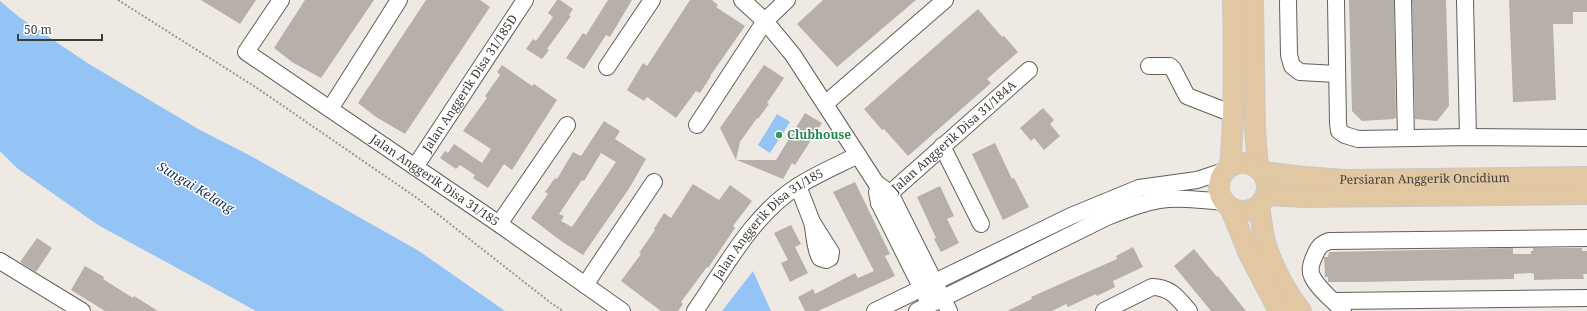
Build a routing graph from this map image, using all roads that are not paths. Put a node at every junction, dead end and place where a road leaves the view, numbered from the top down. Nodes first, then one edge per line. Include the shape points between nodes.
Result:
1 (281, 0) edge
2 (399, 0) edge
3 (525, 0) edge
4 (652, 0) edge
5 (742, 0) edge
6 (787, 0) edge
7 (945, 0) edge
8 (1233, 0) edge
9 (1253, 0) edge
10 (1336, 0) edge
11 (1402, 0) edge
12 (1465, 0) edge
13 (1288, 2) dead end
14 (765, 20) junction
15 (1149, 66) dead end
16 (606, 67) dead end
17 (1029, 70) dead end
18 (1337, 74) junction
19 (825, 104) junction
20 (330, 109) junction
21 (1233, 114) junction
22 (566, 125) dead end
23 (697, 125) dead end
24 (1468, 137) junction
25 (1406, 138) junction
26 (1587, 138) edge
27 (942, 146) junction
28 (858, 155) junction
29 (415, 167) junction
30 (1227, 169) junction
31 (1260, 169) junction
32 (1587, 177) edge
33 (654, 182) dead end
34 (798, 186) junction
35 (1587, 194) edge
36 (884, 198) junction
37 (1262, 200) junction
38 (1227, 204) junction
39 (812, 222) dead end
40 (499, 224) junction
41 (981, 224) dead end
42 (1587, 238) edge
43 (0, 261) edge
44 (585, 285) junction
45 (928, 285) junction
46 (1587, 298) edge
47 (1339, 306) edge
48 (934, 307) edge
49 (82, 311) edge
50 (622, 311) edge
51 (695, 311) edge
52 (875, 311) edge
53 (1104, 311) edge
54 (1189, 311) edge
55 (1279, 311) edge
56 (1301, 311) edge

1 - 20 street, Jalan Anggerik Disa 31/185 via 246,52
2 - 20 street
3 - 29 street, Jalan Anggerik Disa 31/185D
4 - 16 street
5 - 14 street
6 - 14 street
7 - 19 street
8 - 21 main road
9 - 31 main road via 1255,129
10 - 18 street
11 - 25 street
12 - 24 street
13 - 18 street via 1289,55 1292,66 1300,72
14 - 19 street via 793,55
14 - 23 street
15 - 21 street via 1170,66 1187,96
17 - 27 street, Jalan Anggerik Disa 31/184A
18 - 25 street via 1339,131 1358,139
19 - 28 street
20 - 29 street, Jalan Anggerik Disa 31/185
21 - 30 main road
22 - 40 street
24 - 25 street
24 - 26 street
27 - 36 street, Jalan Anggerik Disa 31/184A
27 - 41 street
28 - 34 street, Jalan Anggerik Disa 31/185
28 - 36 street
29 - 40 street, Jalan Anggerik Disa 31/185
30 - 31 main road via 1241,162
30 - 38 main road via 1220,178 1219,186 1220,194
30 - 45 street via 1197,180 1139,188 1071,216
31 - 32 main road, Persiaran Anggerik Oncidium via 1305,177 1345,180
31 - 37 main road via 1267,183
33 - 44 street
34 - 39 street
34 - 51 street, Jalan Anggerik Disa 31/185 via 774,204 758,221
35 - 37 main road, Persiaran Anggerik Oncidium via 1305,197
36 - 45 street
37 - 38 main road via 1245,211
37 - 56 main road via 1262,230 1269,252 1274,266
38 - 48 street via 1176,199 1159,200 1130,208 1107,217
38 - 55 main road via 1249,254
40 - 44 street, Jalan Anggerik Disa 31/185
42 - 47 street via 1329,241 1316,251 1311,275
43 - 49 street
44 - 50 street, Jalan Anggerik Disa 31/185
45 - 48 street
45 - 52 street
46 - 47 street
53 - 54 street via 1152,288 1160,287 1173,293

